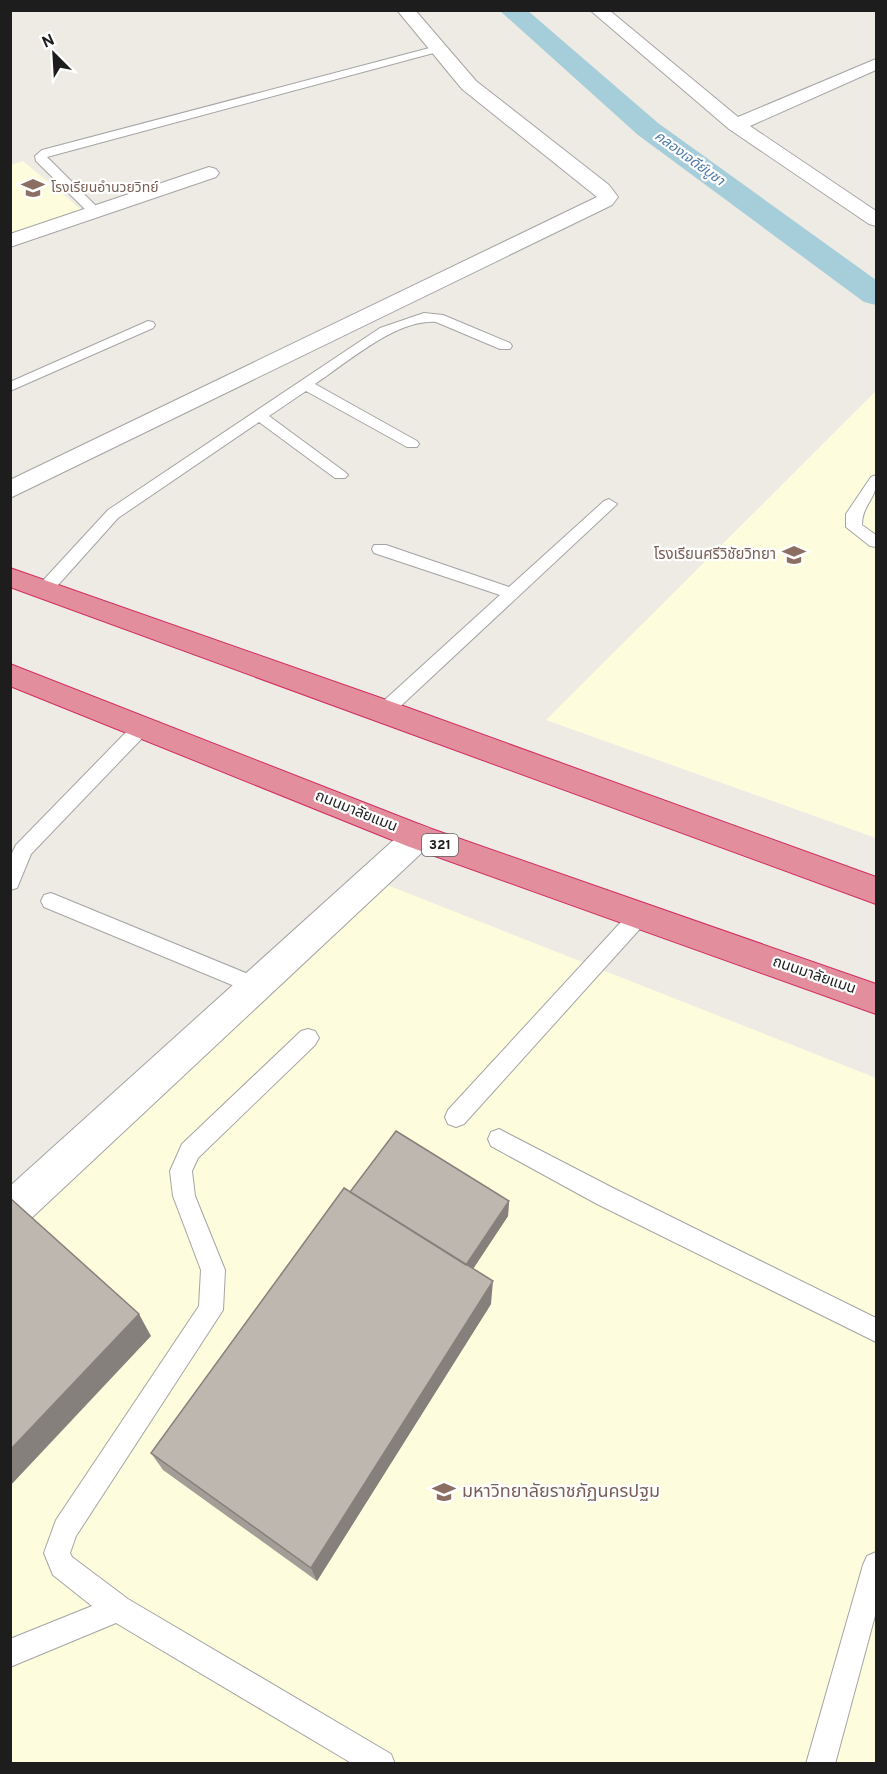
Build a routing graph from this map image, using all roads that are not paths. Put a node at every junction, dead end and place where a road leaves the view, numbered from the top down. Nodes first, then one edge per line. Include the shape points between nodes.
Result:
1 (405, 10) edge
2 (598, 10) edge
3 (437, 49) junction
4 (876, 64) edge
5 (736, 125) junction
6 (209, 173) dead end
7 (95, 212) junction
8 (876, 220) edge
9 (10, 241) edge
10 (148, 325) dead end
11 (505, 346) dead end
12 (306, 384) junction
13 (10, 387) edge
14 (259, 415) junction
15 (412, 444) dead end
16 (340, 475) dead end
17 (876, 480) edge
18 (10, 490) edge
19 (609, 504) dead end
20 (876, 542) edge
21 (380, 549) dead end
22 (10, 577) edge
23 (43, 591) junction
24 (511, 593) junction
25 (10, 674) edge
26 (384, 711) junction
27 (142, 727) junction
28 (418, 837) junction
29 (17, 848) edge
30 (10, 882) edge
31 (876, 891) edge
32 (51, 901) dead end
33 (640, 915) junction
34 (256, 986) junction
35 (876, 999) edge
36 (308, 1038) dead end
37 (456, 1117) dead end
38 (500, 1139) dead end
39 (10, 1212) edge
40 (876, 1330) edge
41 (876, 1565) edge
42 (118, 1609) junction
43 (10, 1653) edge
44 (372, 1761) edge
45 (820, 1764) edge

1 - 3 street
2 - 5 street
3 - 7 lane via 41,156
3 - 18 street via 470,86 607,192 605,201
4 - 5 street
5 - 8 street
6 - 7 street
7 - 9 street
10 - 13 lane
11 - 12 lane via 438,318 424,317 385,332
12 - 14 lane
12 - 15 lane
14 - 16 lane
14 - 23 lane via 113,514
17 - 20 lane via 854,514 854,527
19 - 24 lane
21 - 24 lane
22 - 23 highway
23 - 26 highway
24 - 26 lane
25 - 27 highway, ถนนมาลัยแมน / 321
26 - 31 highway
27 - 28 highway, ถนนมาลัยแมน / 321
27 - 29 lane
28 - 33 highway, ถนนมาลัยแมน / 321
28 - 34 street
29 - 30 lane
32 - 34 lane
33 - 35 highway, ถนนมาลัยแมน / 321
33 - 37 lane
34 - 39 street
36 - 42 lane via 190,1150 180,1172 184,1196 213,1270 211,1310 65,1529 57,1553 62,1566
38 - 40 lane via 605,1196
41 - 45 lane
42 - 43 lane
42 - 44 lane

